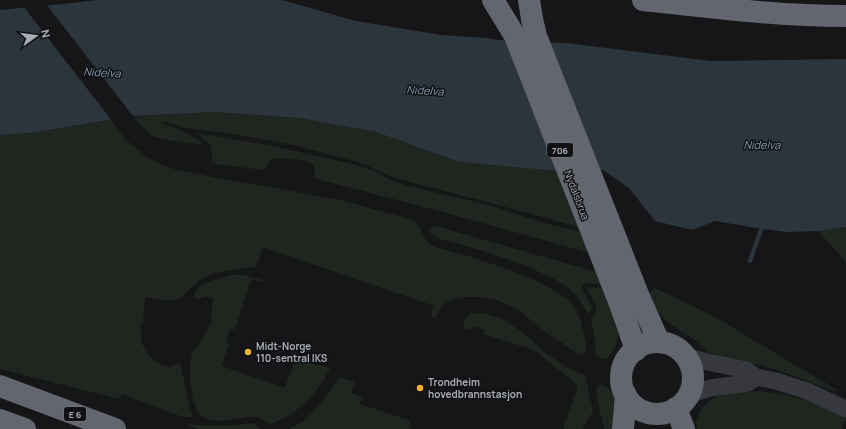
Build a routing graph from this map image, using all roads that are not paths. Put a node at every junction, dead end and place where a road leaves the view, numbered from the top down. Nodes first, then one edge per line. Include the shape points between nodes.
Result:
1 (493, 0) edge
2 (529, 0) edge
3 (643, 0) edge
4 (846, 16) edge
5 (629, 301) junction
6 (659, 342) junction
7 (636, 350) junction
8 (685, 356) junction
9 (756, 377) junction
10 (0, 386) edge
11 (626, 395) junction
12 (675, 406) junction
13 (846, 409) edge
14 (0, 420) edge
15 (25, 429) edge
16 (115, 429) edge
17 (623, 429) edge
18 (645, 429) edge
19 (684, 429) edge

1 - 5 highway, Nydalsbrua / 706 via 515,36
2 - 5 highway, Nydalsbrua / 706 via 536,36
3 - 4 highway via 773,13
5 - 6 highway, 706
5 - 7 highway, 706
6 - 7 highway via 643,345
6 - 8 highway via 675,347
7 - 11 highway via 627,359 622,371
8 - 9 street via 746,370
8 - 12 highway via 692,368 692,386
9 - 12 street via 748,382 710,388
9 - 13 street via 807,391
10 - 16 highway, E 6
11 - 12 highway via 637,407 652,413
11 - 17 highway
12 - 18 highway
12 - 19 highway
14 - 15 highway

